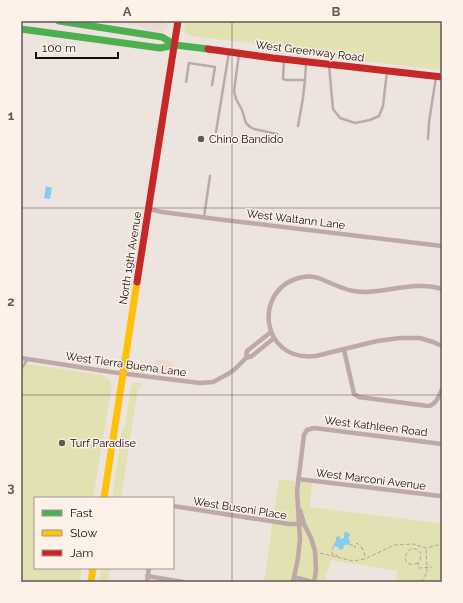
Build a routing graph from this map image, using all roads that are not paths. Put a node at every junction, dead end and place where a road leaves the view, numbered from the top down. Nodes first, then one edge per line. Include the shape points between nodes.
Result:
1 (59, 21) edge
2 (178, 21) edge
3 (21, 29) edge
4 (175, 45) junction
5 (229, 52) junction
6 (239, 53) junction
7 (284, 59) junction
8 (306, 61) junction
9 (329, 64) junction
10 (388, 71) junction
11 (439, 77) edge
12 (305, 80) junction
13 (186, 82) dead end
14 (212, 85) dead end
15 (298, 126) dead end
16 (216, 132) dead end
17 (277, 134) dead end
18 (428, 139) dead end
19 (210, 176) dead end
20 (149, 210) junction
21 (204, 218) junction
22 (442, 246) edge
23 (442, 289) edge
24 (271, 332) junction
25 (274, 338) junction
26 (442, 346) edge
27 (344, 350) junction
28 (21, 358) edge
29 (246, 358) junction
30 (27, 359) junction
31 (21, 369) edge
32 (124, 374) junction
33 (442, 389) edge
34 (442, 444) edge
35 (298, 479) junction
36 (442, 496) edge
37 (104, 497) edge
38 (297, 503) junction
39 (174, 506) edge
40 (304, 524) junction
41 (298, 525) junction
42 (93, 569) edge
43 (149, 569) edge
44 (148, 576) junction
45 (294, 580) edge
46 (91, 582) edge
47 (147, 582) edge
48 (183, 582) edge
49 (313, 582) edge

1 - 4 main road, West Greenway Road via 162,37
2 - 4 main road, North 19th Avenue
3 - 4 main road, West Greenway Road via 160,48
4 - 5 main road, West Greenway Road
4 - 20 main road, North 19th Avenue
5 - 6 main road, West Greenway Road
5 - 16 lane
6 - 7 main road, West Greenway Road
6 - 17 lane via 234,91 246,123 254,129
7 - 8 main road, West Greenway Road
7 - 12 lane via 283,79
8 - 9 main road, West Greenway Road
8 - 12 lane
9 - 10 main road, West Greenway Road
9 - 10 lane via 333,109 340,118 355,123 379,116
10 - 11 main road, West Greenway Road
11 - 18 lane
12 - 15 lane
13 - 14 lane via 189,63 215,67
19 - 21 lane
20 - 21 street, West Waltann Lane
20 - 32 main road, North 19th Avenue
21 - 22 street, West Waltann Lane
23 - 24 street via 415,286 359,292 345,289 321,278 294,279 277,292 272,302 268,320
24 - 25 street
24 - 29 street via 247,351
25 - 27 street via 279,345 294,355 308,357
25 - 29 street
26 - 27 street via 420,338 400,338
27 - 33 street via 356,396 428,406 435,403
28 - 30 street, West Tierra Buena Lane
29 - 32 street, West Tierra Buena Lane via 228,374 207,383
30 - 31 lane
30 - 32 street, West Tierra Buena Lane
32 - 37 main road, North 19th Avenue
34 - 35 street, West Kathleen Road via 314,428 307,430 304,435
35 - 36 street, West Marconi Avenue
35 - 38 street
38 - 40 street
38 - 41 street
39 - 41 street, West Busoni Place
40 - 41 street, West Busoni Place
40 - 49 street via 315,551 316,570
41 - 45 street via 300,540
42 - 46 main road
43 - 44 street
44 - 47 street
44 - 48 street
45 - 49 street

